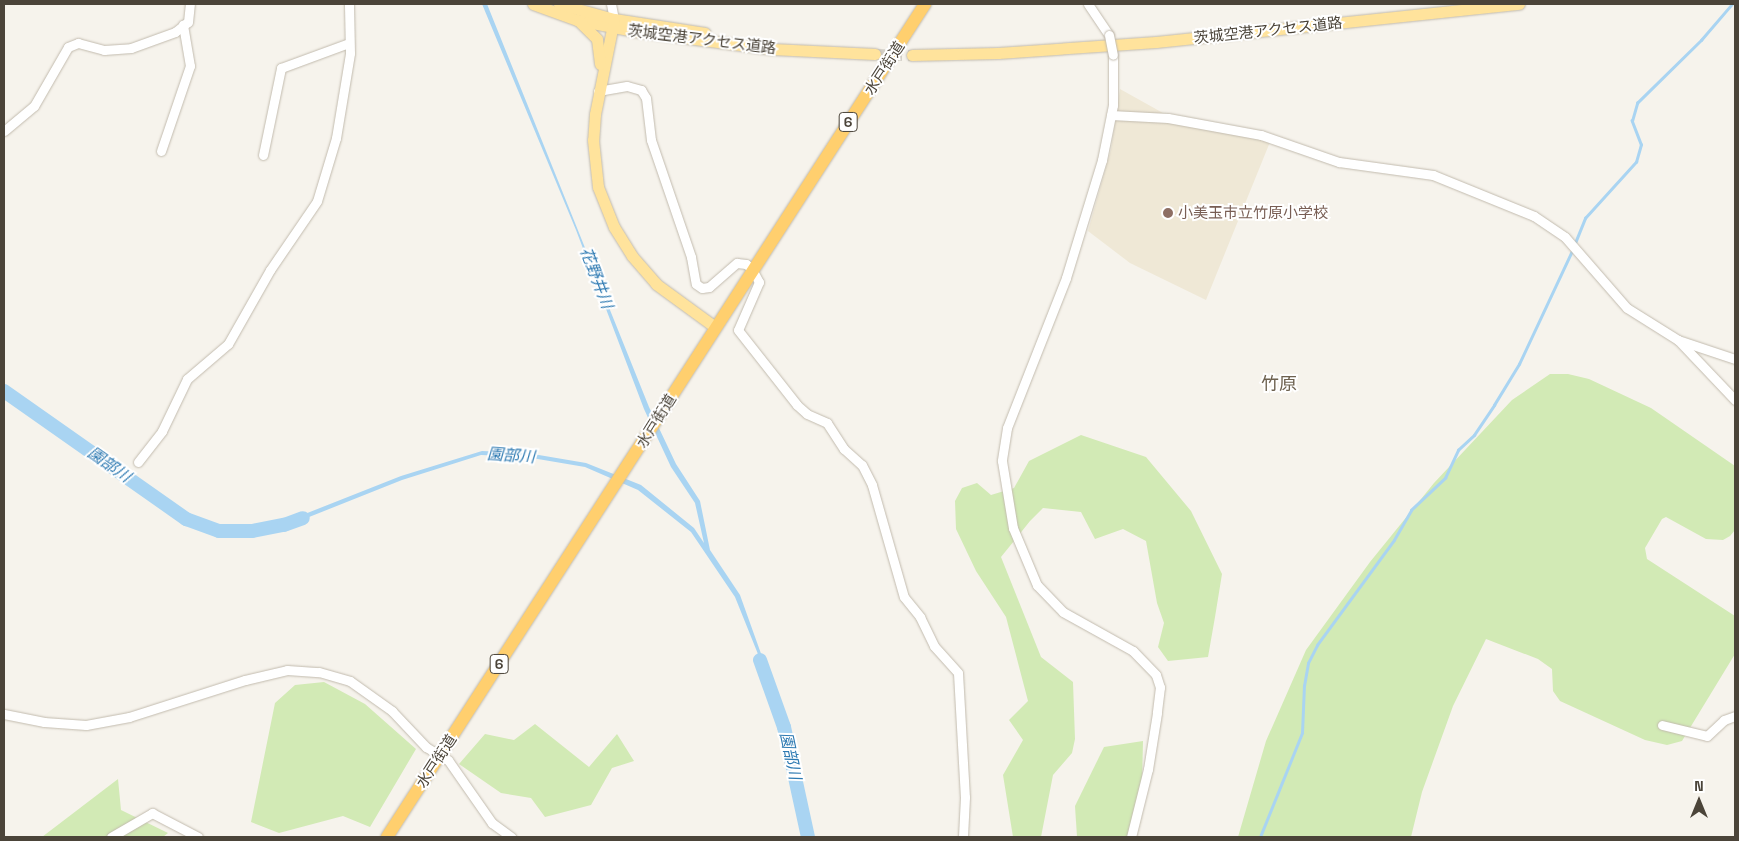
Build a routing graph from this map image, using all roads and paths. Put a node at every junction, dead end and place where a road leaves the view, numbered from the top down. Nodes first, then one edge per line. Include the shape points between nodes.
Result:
1 (190, 4) edge
2 (349, 4) edge
3 (533, 4) edge
4 (560, 4) edge
5 (611, 4) edge
6 (925, 4) edge
7 (1088, 4) edge
8 (1519, 4) edge
9 (577, 20) junction
10 (613, 23) junction
11 (183, 25) junction
12 (349, 43) junction
13 (877, 51) tunnel mouth
14 (912, 52) tunnel mouth
15 (601, 76) junction
16 (598, 91) junction
17 (1111, 115) junction
18 (4, 131) edge
19 (161, 151) dead end
20 (263, 155) dead end
21 (752, 269) junction
22 (715, 327) junction
23 (1678, 340) junction
24 (1735, 359) edge
25 (1735, 400) edge
26 (138, 462) dead end
27 (4, 714) edge
28 (1735, 716) edge
29 (1662, 725) dead end
30 (438, 756) junction
31 (111, 837) edge
32 (198, 837) edge
33 (386, 837) edge
34 (511, 837) edge
35 (963, 837) edge
36 (1131, 837) edge

1 - 11 street via 188,22
2 - 12 street
3 - 9 main road, 茨城空港アクセス道路
4 - 10 main road, 茨城空港アクセス道路
5 - 10 street
6 - 21 highway, 水戸街道 / 6
7 - 17 street, bridge via 1109,36 1112,55
8 - 14 main road, 茨城空港アクセス道路 via 1156,42 1017,51
9 - 10 main road, 茨城空港アクセス道路
9 - 15 main road via 597,39
10 - 13 main road, 茨城空港アクセス道路 via 772,48
10 - 15 main road
11 - 18 street via 175,32 131,48 104,50 78,43 68,47 34,106
11 - 19 street via 190,66
12 - 20 street via 281,68
12 - 26 street via 336,138 317,201 270,270 228,344 187,378 162,431
15 - 16 main road
16 - 21 street via 635,87 646,98 651,140 691,257 696,284 702,288 709,287 738,263
16 - 22 main road via 593,140 595,166 598,187 614,227 632,256 656,284
17 - 23 street via 1168,118 1261,135 1339,162 1433,175 1551,226 1580,253 1627,308
17 - 36 street via 1087,212 1066,278 1007,428 1002,460 1013,528 1037,585 1063,612 1133,651 1156,675 1160,687 1157,713
21 - 22 highway, 水戸街道 / 6
21 - 35 street via 759,282 738,330 797,405 807,414 827,423 844,449 862,465 872,485 904,597 920,617 934,646 958,673 965,797
22 - 30 highway, 水戸街道 / 6
23 - 24 street
23 - 25 street
27 - 30 street via 44,722 86,725 129,717 244,680 287,670 319,672 350,681 392,711
28 - 29 street via 1724,720 1707,736
30 - 33 highway, 水戸街道 / 6
30 - 34 street via 448,760 492,823
31 - 32 street via 152,813

